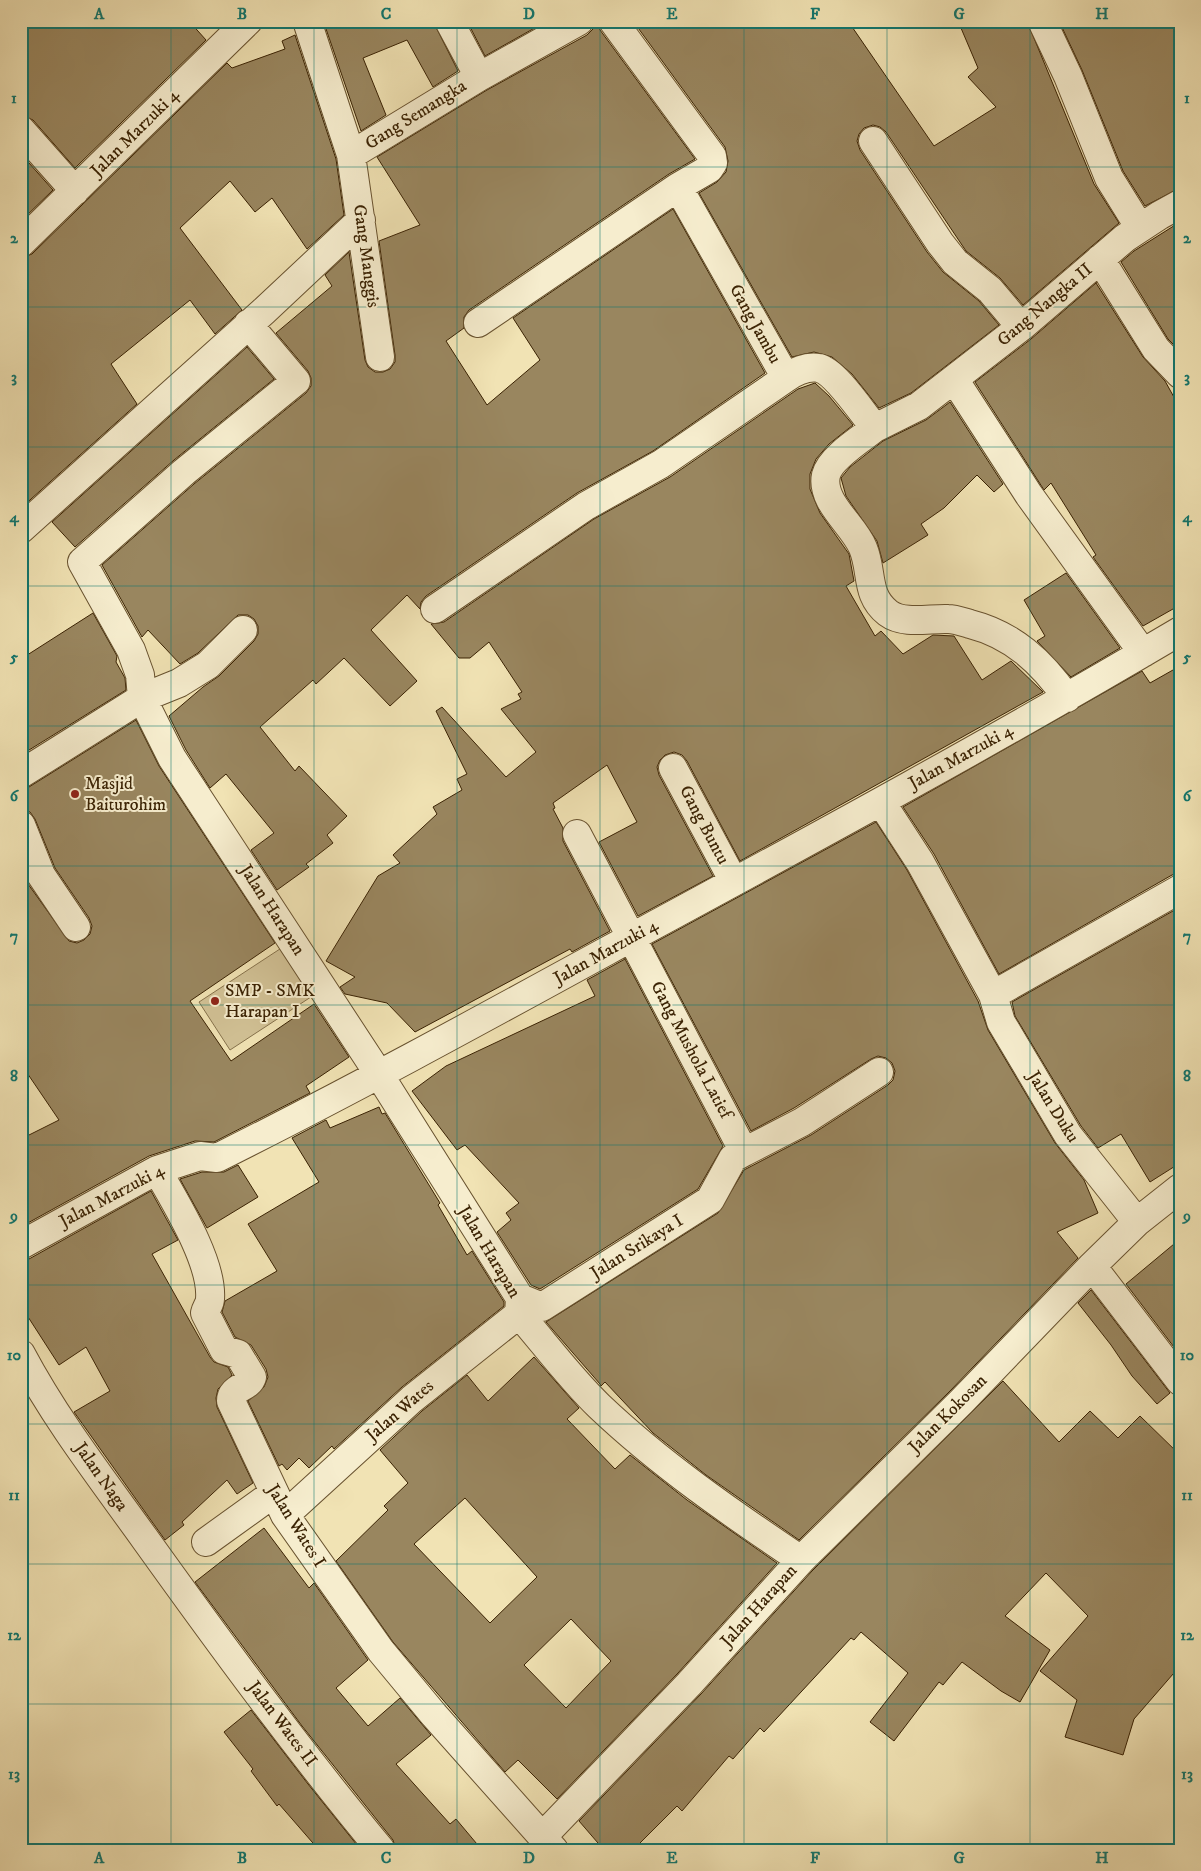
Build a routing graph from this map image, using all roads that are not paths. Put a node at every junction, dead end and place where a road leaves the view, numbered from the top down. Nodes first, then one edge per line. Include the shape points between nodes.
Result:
1 (248, 21) edge
2 (307, 21) edge
3 (449, 21) edge
4 (579, 21) edge
5 (612, 21) edge
6 (1042, 21) edge
7 (479, 77) junction
8 (21, 130) edge
9 (873, 141) dead end
10 (351, 156) junction
11 (678, 187) junction
12 (76, 191) junction
13 (1180, 204) edge
14 (361, 220) junction
15 (1140, 228) junction
16 (21, 243) edge
17 (1100, 259) junction
18 (478, 323) dead end
19 (248, 324) junction
20 (1021, 327) junction
21 (380, 357) dead end
22 (1180, 374) edge
23 (786, 378) junction
24 (954, 379) junction
25 (875, 428) junction
26 (21, 529) edge
27 (435, 609) dead end
28 (244, 630) dead end
29 (1180, 631) edge
30 (1143, 653) junction
31 (142, 698) junction
32 (1067, 698) junction
33 (674, 768) dead end
34 (21, 774) edge
35 (881, 802) junction
36 (21, 825) edge
37 (578, 834) dead end
38 (734, 882) junction
39 (1180, 889) edge
40 (76, 926) dead end
41 (632, 938) junction
42 (993, 995) junction
43 (879, 1072) dead end
44 (380, 1076) junction
45 (739, 1155) junction
46 (157, 1170) junction
47 (1180, 1188) edge
48 (1137, 1222) junction
49 (21, 1245) edge
50 (1092, 1266) junction
51 (519, 1306) junction
52 (21, 1354) edge
53 (1180, 1381) edge
54 (280, 1504) junction
55 (206, 1542) dead end
56 (801, 1560) junction
57 (186, 1596) joint
58 (548, 1843) edge
59 (381, 1850) edge

1 - 12 street, Jalan Marzuki 4
2 - 10 street, Gang Semangka
3 - 7 street
4 - 7 street, Gang Semangka
5 - 11 street via 712,156 713,163 709,169
6 - 15 street via 1109,178
7 - 10 street, Gang Semangka
8 - 12 street
9 - 20 street via 940,243 956,262 990,290
10 - 14 street, Gang Manggis
11 - 18 street
11 - 23 street, Gang Jambu
12 - 16 street, Jalan Marzuki 4
13 - 15 street
14 - 19 street
14 - 21 street, Gang Manggis
15 - 17 street
17 - 20 street, Gang Nangka II
17 - 22 street, Gang Nangka II via 1156,349
19 - 26 street
19 - 31 street via 296,381 184,472 82,562 131,650 140,675
20 - 24 street, Gang Nangka II
23 - 25 street, Gang Jambu via 801,368 820,368 836,381
23 - 27 street via 660,464 586,506
24 - 25 street, Gang Nangka II via 918,406
24 - 30 street via 1030,495
25 - 32 street via 837,457 826,475 828,495 863,547 873,596 889,614 910,620 951,619 991,629 1024,649 1052,676
28 - 31 street via 208,665 179,683
29 - 30 street, Jalan Marzuki 4
30 - 32 street, Jalan Marzuki 4
31 - 34 street
31 - 44 street, Jalan Harapan via 172,758
32 - 35 street, Jalan Marzuki 4
33 - 38 street, Gang Buntu
35 - 38 street, Jalan Marzuki 4
35 - 42 street, Jalan Duku via 920,862
36 - 40 street via 42,875
37 - 41 street, Gang Mushola Latief
38 - 41 street, Jalan Marzuki 4
39 - 42 street
41 - 44 street, Jalan Marzuki 4
41 - 45 street, Gang Mushola Latief
42 - 48 street, Jalan Duku via 1001,1022 1068,1135
43 - 45 street via 802,1122
44 - 46 street, Jalan Marzuki 4 via 217,1158 200,1156
44 - 51 street, Jalan Harapan
45 - 51 street, Jalan Srikaya I via 710,1200 703,1205 542,1307
46 - 49 street, Jalan Marzuki 4
46 - 54 street, Jalan Wates I via 193,1234 210,1298 205,1313 224,1350 238,1354 252,1377 234,1392 231,1401
47 - 48 street
48 - 50 street
50 - 53 street
50 - 56 street, Jalan Kokosan via 961,1402
51 - 54 street, Jalan Wates via 412,1399
51 - 56 street, Jalan Harapan via 598,1405 737,1517
52 - 57 street, Jalan Naga via 43,1396
54 - 55 street, Jalan Wates
54 - 58 street, Jalan Wates I via 381,1651
56 - 58 street, Jalan Harapan
57 - 59 street, Jalan Wates II via 331,1790

